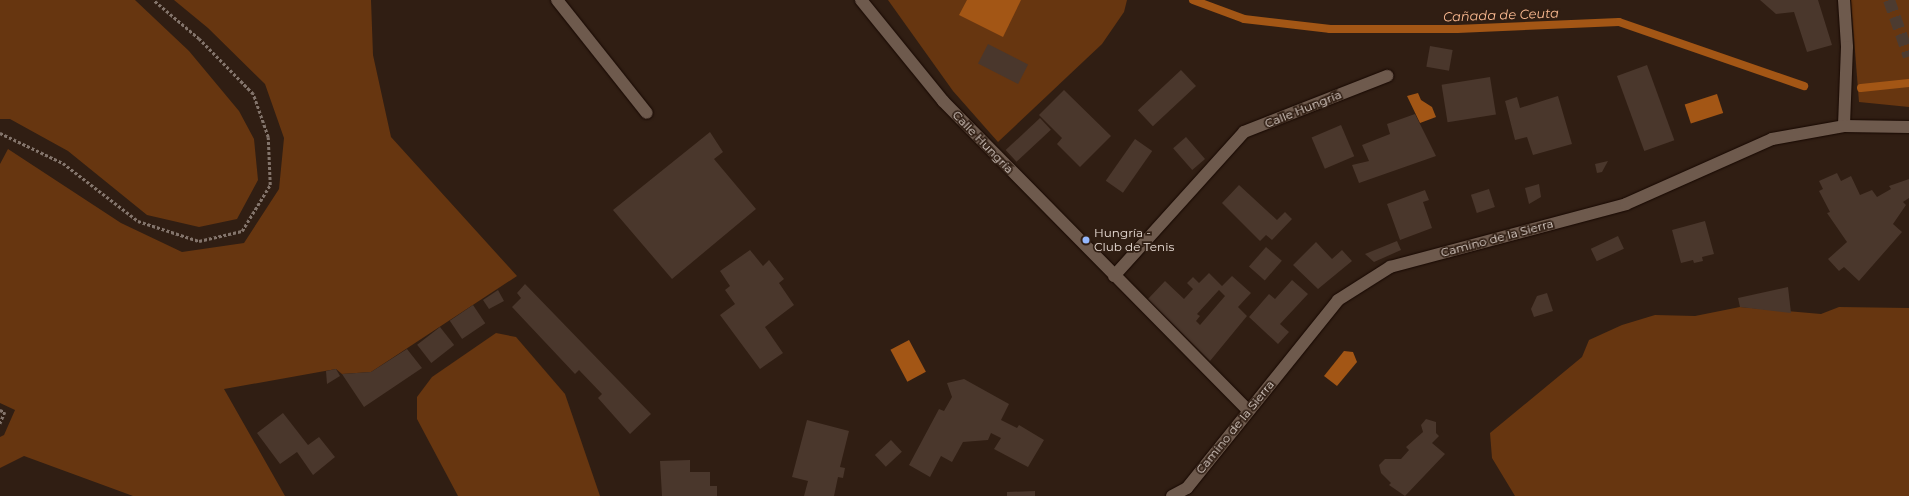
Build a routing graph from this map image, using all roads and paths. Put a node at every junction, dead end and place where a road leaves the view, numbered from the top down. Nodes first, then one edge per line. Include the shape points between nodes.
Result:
1 (153, 0) edge
2 (557, 0) edge
3 (861, 0) edge
4 (1844, 0) edge
5 (1387, 76) dead end
6 (647, 113) dead end
7 (1844, 126) junction
8 (1909, 127) edge
9 (0, 133) edge
10 (1114, 276) junction
11 (0, 410) edge
12 (1248, 410) junction
13 (0, 424) edge
14 (1191, 492) edge
15 (1172, 496) edge

1 - 9 path via 199,39 253,94 268,137 270,185 242,231 199,242 138,221 63,163
2 - 6 street
3 - 10 street, Calle Hungría via 943,101
4 - 7 street via 1847,47
5 - 10 street, Calle Hungría via 1244,132
7 - 8 street, Camino de la Sierra
7 - 12 street, Camino de la Sierra via 1772,139 1626,204 1390,267 1338,300
10 - 12 street, Calle Hungría
11 - 13 path via 5,412
12 - 14 street, Camino de la Sierra
14 - 15 street, Camino de la Sierra

